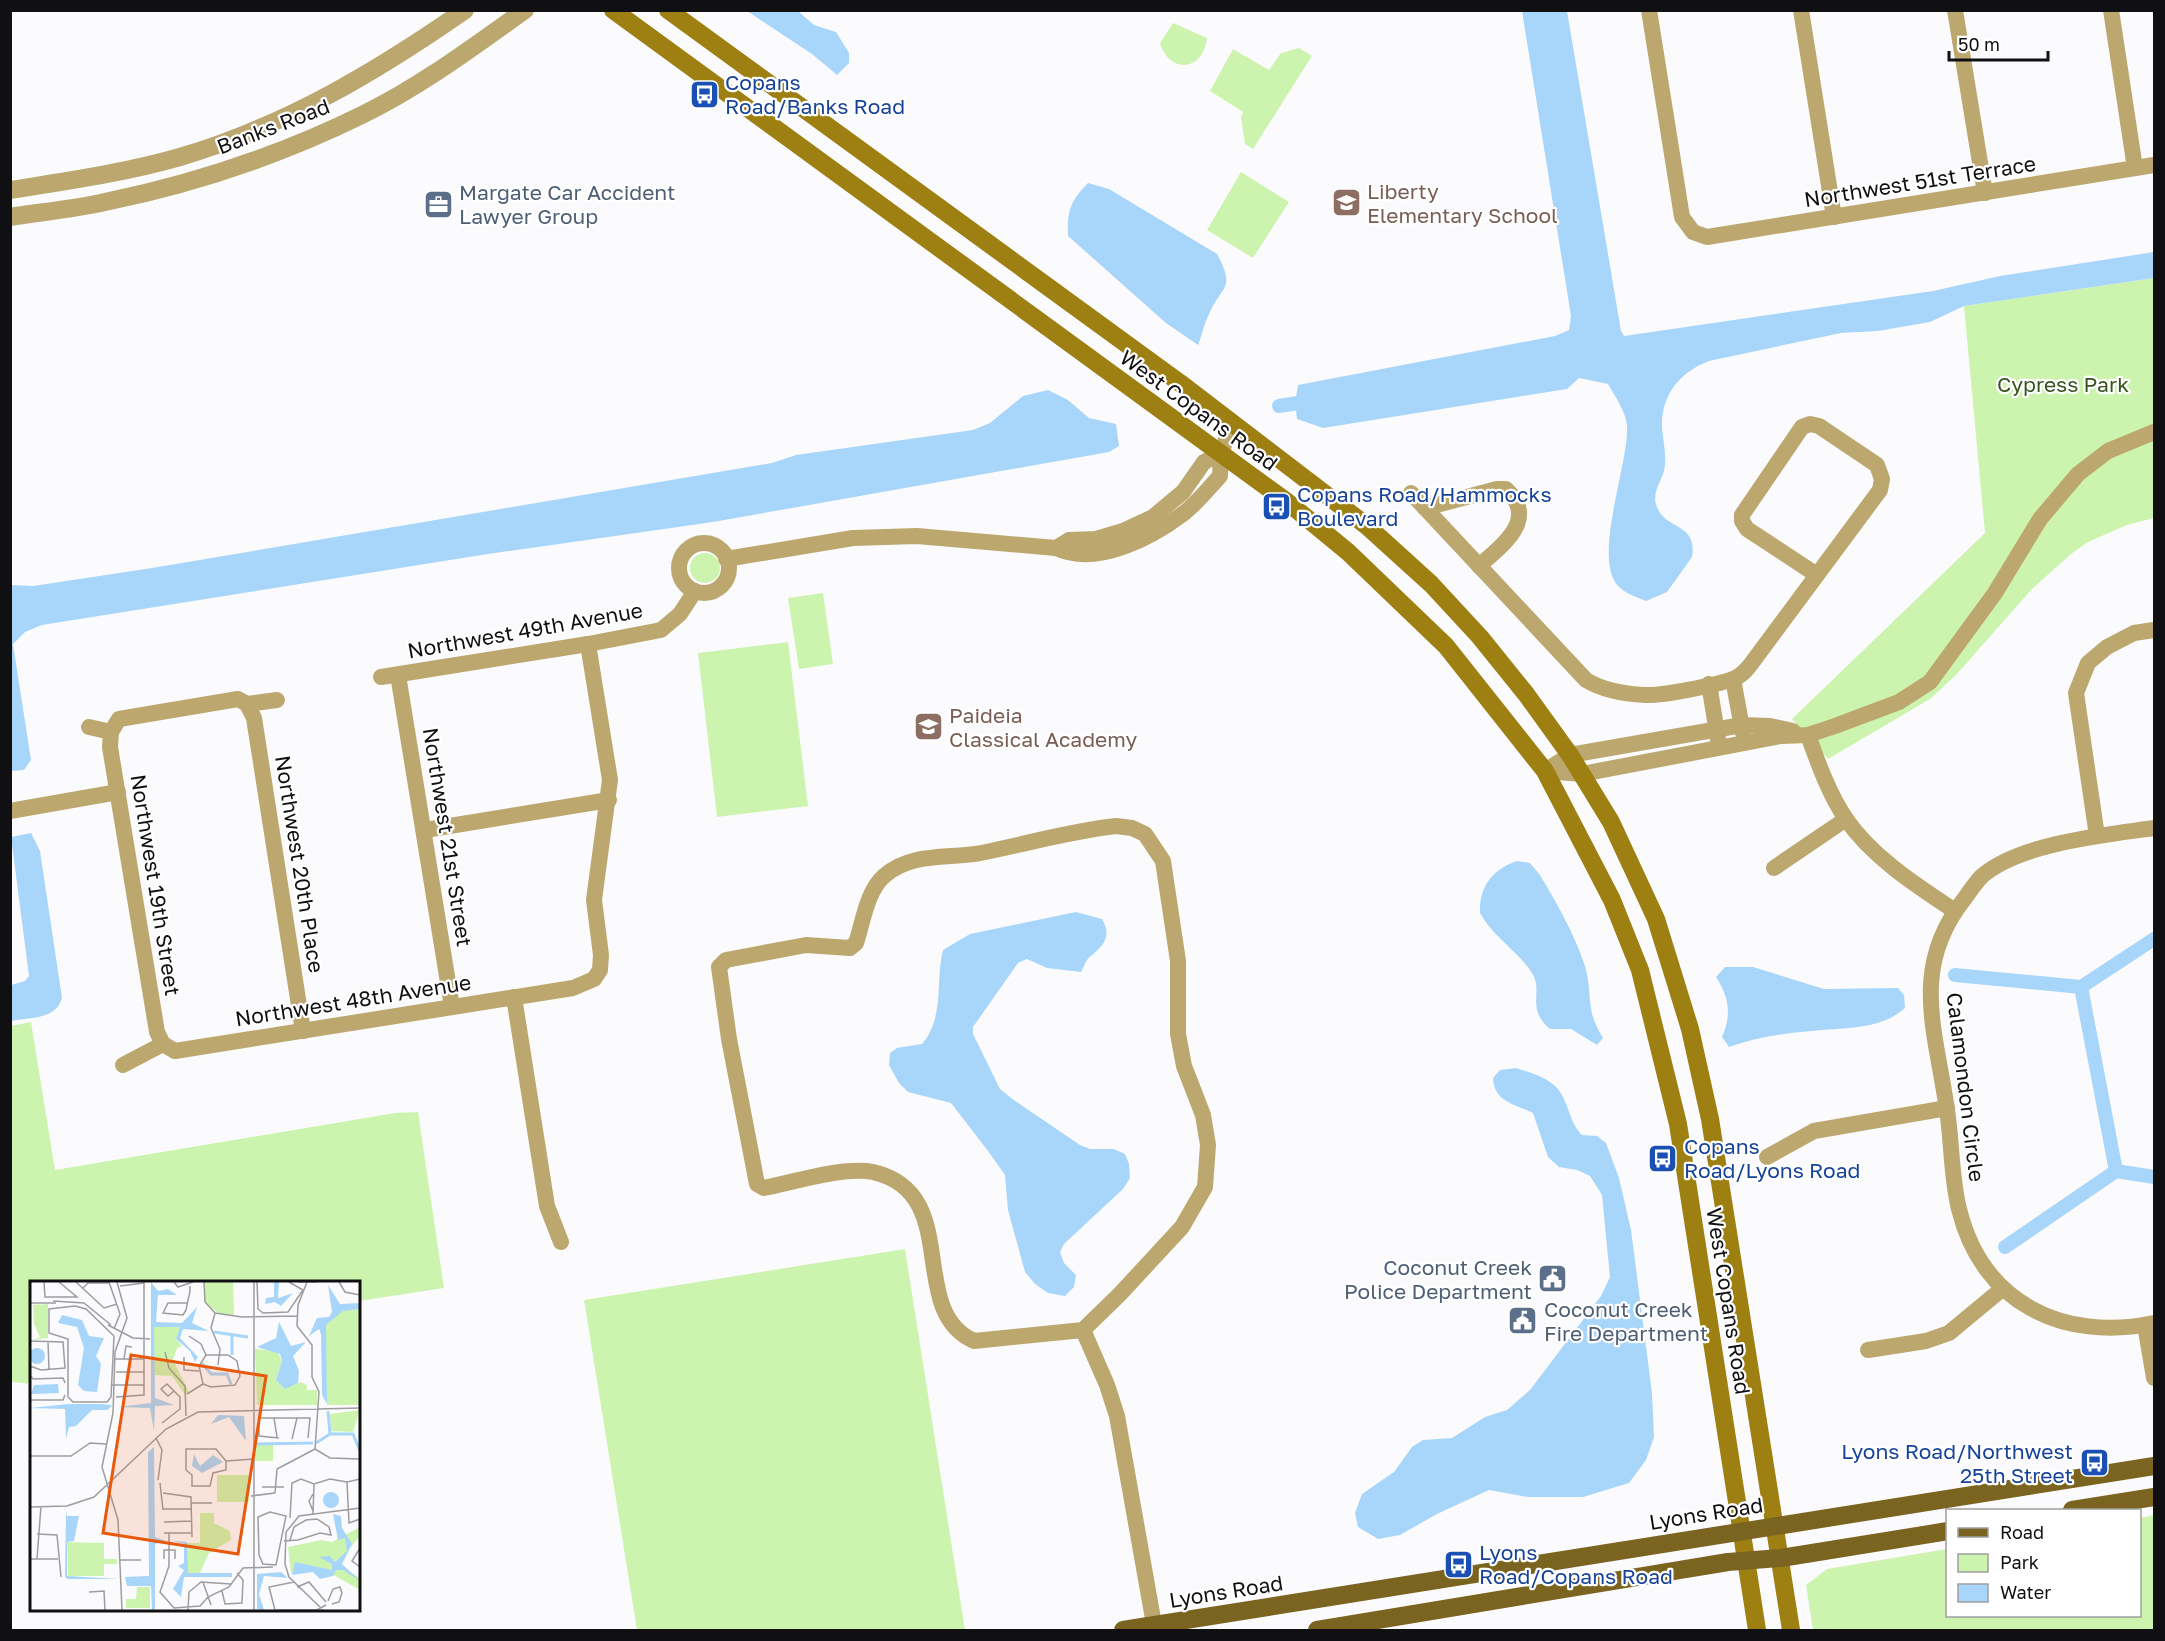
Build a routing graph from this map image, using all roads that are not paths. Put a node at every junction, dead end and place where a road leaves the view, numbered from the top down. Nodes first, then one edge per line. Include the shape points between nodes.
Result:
1 (465, 10) edge
2 (525, 10) edge
3 (613, 10) edge
4 (668, 10) edge
5 (1649, 10) edge
6 (1801, 10) edge
7 (1955, 10) edge
8 (2111, 10) edge
9 (2154, 165) edge
10 (2135, 168) junction
11 (10, 190) edge
12 (1985, 194) junction
13 (10, 217) edge
14 (1834, 217) junction
15 (1232, 422) junction
16 (2154, 432) edge
17 (1221, 454) junction
18 (1411, 493) dead end
19 (1425, 508) junction
20 (726, 558) junction
21 (1479, 566) junction
22 (1817, 575) junction
23 (695, 591) junction
24 (2154, 630) edge
25 (588, 644) junction
26 (390, 676) joint
27 (1733, 679) junction
28 (1709, 684) junction
29 (277, 700) dead end
30 (247, 704) junction
31 (1742, 725) junction
32 (89, 727) dead end
33 (1717, 729) junction
34 (111, 732) junction
35 (1808, 735) junction
36 (1744, 743) junction
37 (1719, 748) junction
38 (1570, 755) junction
39 (1545, 771) junction
40 (1582, 774) junction
41 (118, 792) junction
42 (609, 800) junction
43 (10, 811) edge
44 (1846, 819) junction
45 (2154, 828) edge
46 (426, 830) junction
47 (2097, 836) junction
48 (1774, 868) dead end
49 (1955, 911) junction
50 (514, 998) junction
51 (452, 1007) junction
52 (303, 1031) junction
53 (163, 1044) junction
54 (123, 1065) dead end
55 (1947, 1108) junction
56 (1767, 1157) dead end
57 (561, 1242) dead end
58 (2002, 1290) junction
59 (2150, 1324) edge
60 (1083, 1330) junction
61 (1868, 1350) dead end
62 (2154, 1378) edge
63 (2154, 1466) edge
64 (2154, 1497) edge
65 (2078, 1509) edge
66 (1776, 1525) junction
67 (1743, 1531) junction
68 (1946, 1531) edge
69 (1781, 1558) junction
70 (1746, 1560) junction
71 (1155, 1628) edge
72 (1122, 1630) edge
73 (1317, 1630) edge
74 (1757, 1630) edge
75 (1791, 1630) edge

1 - 11 street, Banks Road via 358,80 247,134 126,171
2 - 13 street, Banks Road via 408,90 328,131 184,182 104,203
3 - 17 main road, West Copans Road
4 - 15 main road, West Copans Road
5 - 14 street, Northwest 51st Terrace via 1682,217 1693,232 1707,237
6 - 14 street
7 - 12 street
8 - 10 street
9 - 10 street, Northwest 51st Terrace
10 - 12 street, Northwest 51st Terrace
12 - 14 street, Northwest 51st Terrace
15 - 17 street
15 - 38 main road, West Copans Road via 1367,526 1431,584 1486,645
16 - 35 street via 2108,451 2078,474 2040,519 1995,593 1930,682 1899,702
17 - 20 street via 1220,477 1186,512 1137,541 1090,554 917,536 853,538
17 - 39 main road, West Copans Road via 1330,537 1407,607 1446,646
18 - 19 street
19 - 21 street
19 - 21 street via 1497,489 1506,489 1515,498 1519,512 1516,527 1510,538
20 - 23 street via 728,574 720,587 706,593
20 - 23 street via 722,551 707,543 690,546 684,552 679,560 680,577
21 - 28 street via 1596,686 1648,695
22 - 22 street via 1880,490 1882,479 1877,465 1810,424 1802,427 1742,515 1742,521 1747,529
22 - 27 street via 1743,674
23 - 25 street, Northwest 49th Avenue via 680,614 661,630
24 - 47 street via 2134,633 2107,647 2088,663 2076,693
25 - 26 street, Northwest 49th Avenue
25 - 42 street via 610,780
26 - 46 street, Northwest 21st Street
27 - 28 street
27 - 31 street
28 - 33 street
29 - 30 street
30 - 34 street via 238,699 118,719
30 - 52 street, Northwest 20th Place via 254,718
31 - 33 street
31 - 35 street via 1770,726
31 - 36 street
32 - 34 street
33 - 37 street
33 - 38 street
34 - 41 street, Northwest 19th Street
35 - 36 street
35 - 44 street
36 - 37 street
37 - 40 street
38 - 39 street
38 - 40 main road, West Copans Road
39 - 40 street
39 - 67 main road, West Copans Road via 1612,900 1640,970 1659,1041 1678,1124
40 - 66 main road, West Copans Road via 1611,822 1656,919 1690,1029 1710,1119
41 - 43 street
41 - 53 street, Northwest 19th Street via 157,1032
42 - 46 street
42 - 50 street, Northwest 48th Avenue via 594,900 602,955 600,970 594,979 573,988
44 - 48 street
44 - 49 street via 1888,864
45 - 47 street, Calamondon Circle
46 - 51 street, Northwest 21st Street
47 - 49 street, Calamondon Circle via 2023,853 1982,876
49 - 55 street, Calamondon Circle via 1936,945 1930,981 1930,1009
50 - 51 street, Northwest 48th Avenue
50 - 57 street via 547,1206
51 - 52 street, Northwest 48th Avenue
52 - 53 street, Northwest 48th Avenue via 175,1051
53 - 54 street
55 - 56 street via 1814,1131
55 - 58 street, Calamondon Circle via 1959,1209 1976,1252
58 - 59 street, Calamondon Circle via 2051,1319 2070,1324 2121,1328
58 - 61 street via 1949,1333 1926,1341
59 - 62 street
60 - 60 street via 1182,1227 1205,1186 1208,1169 1203,1115 1184,1066 1178,1034 1178,961 1164,861 1144,834 1116,826 1089,829 980,853 908,862 883,877 874,890 856,943 850,948 806,945 726,960 719,967 757,1184 764,1188 855,1172 872,1172 893,1180 909,1191 922,1209 940,1300 947,1320 959,1335 974,1341
60 - 71 street via 1117,1416
63 - 66 main road, Lyons Road
64 - 65 main road
66 - 67 main road, Lyons Road
66 - 69 main road, West Copans Road
67 - 70 main road, West Copans Road
67 - 71 main road, Lyons Road
68 - 69 main road
69 - 70 main road
69 - 75 main road, West Copans Road
70 - 73 main road
70 - 74 main road, West Copans Road
71 - 72 main road, Lyons Road

